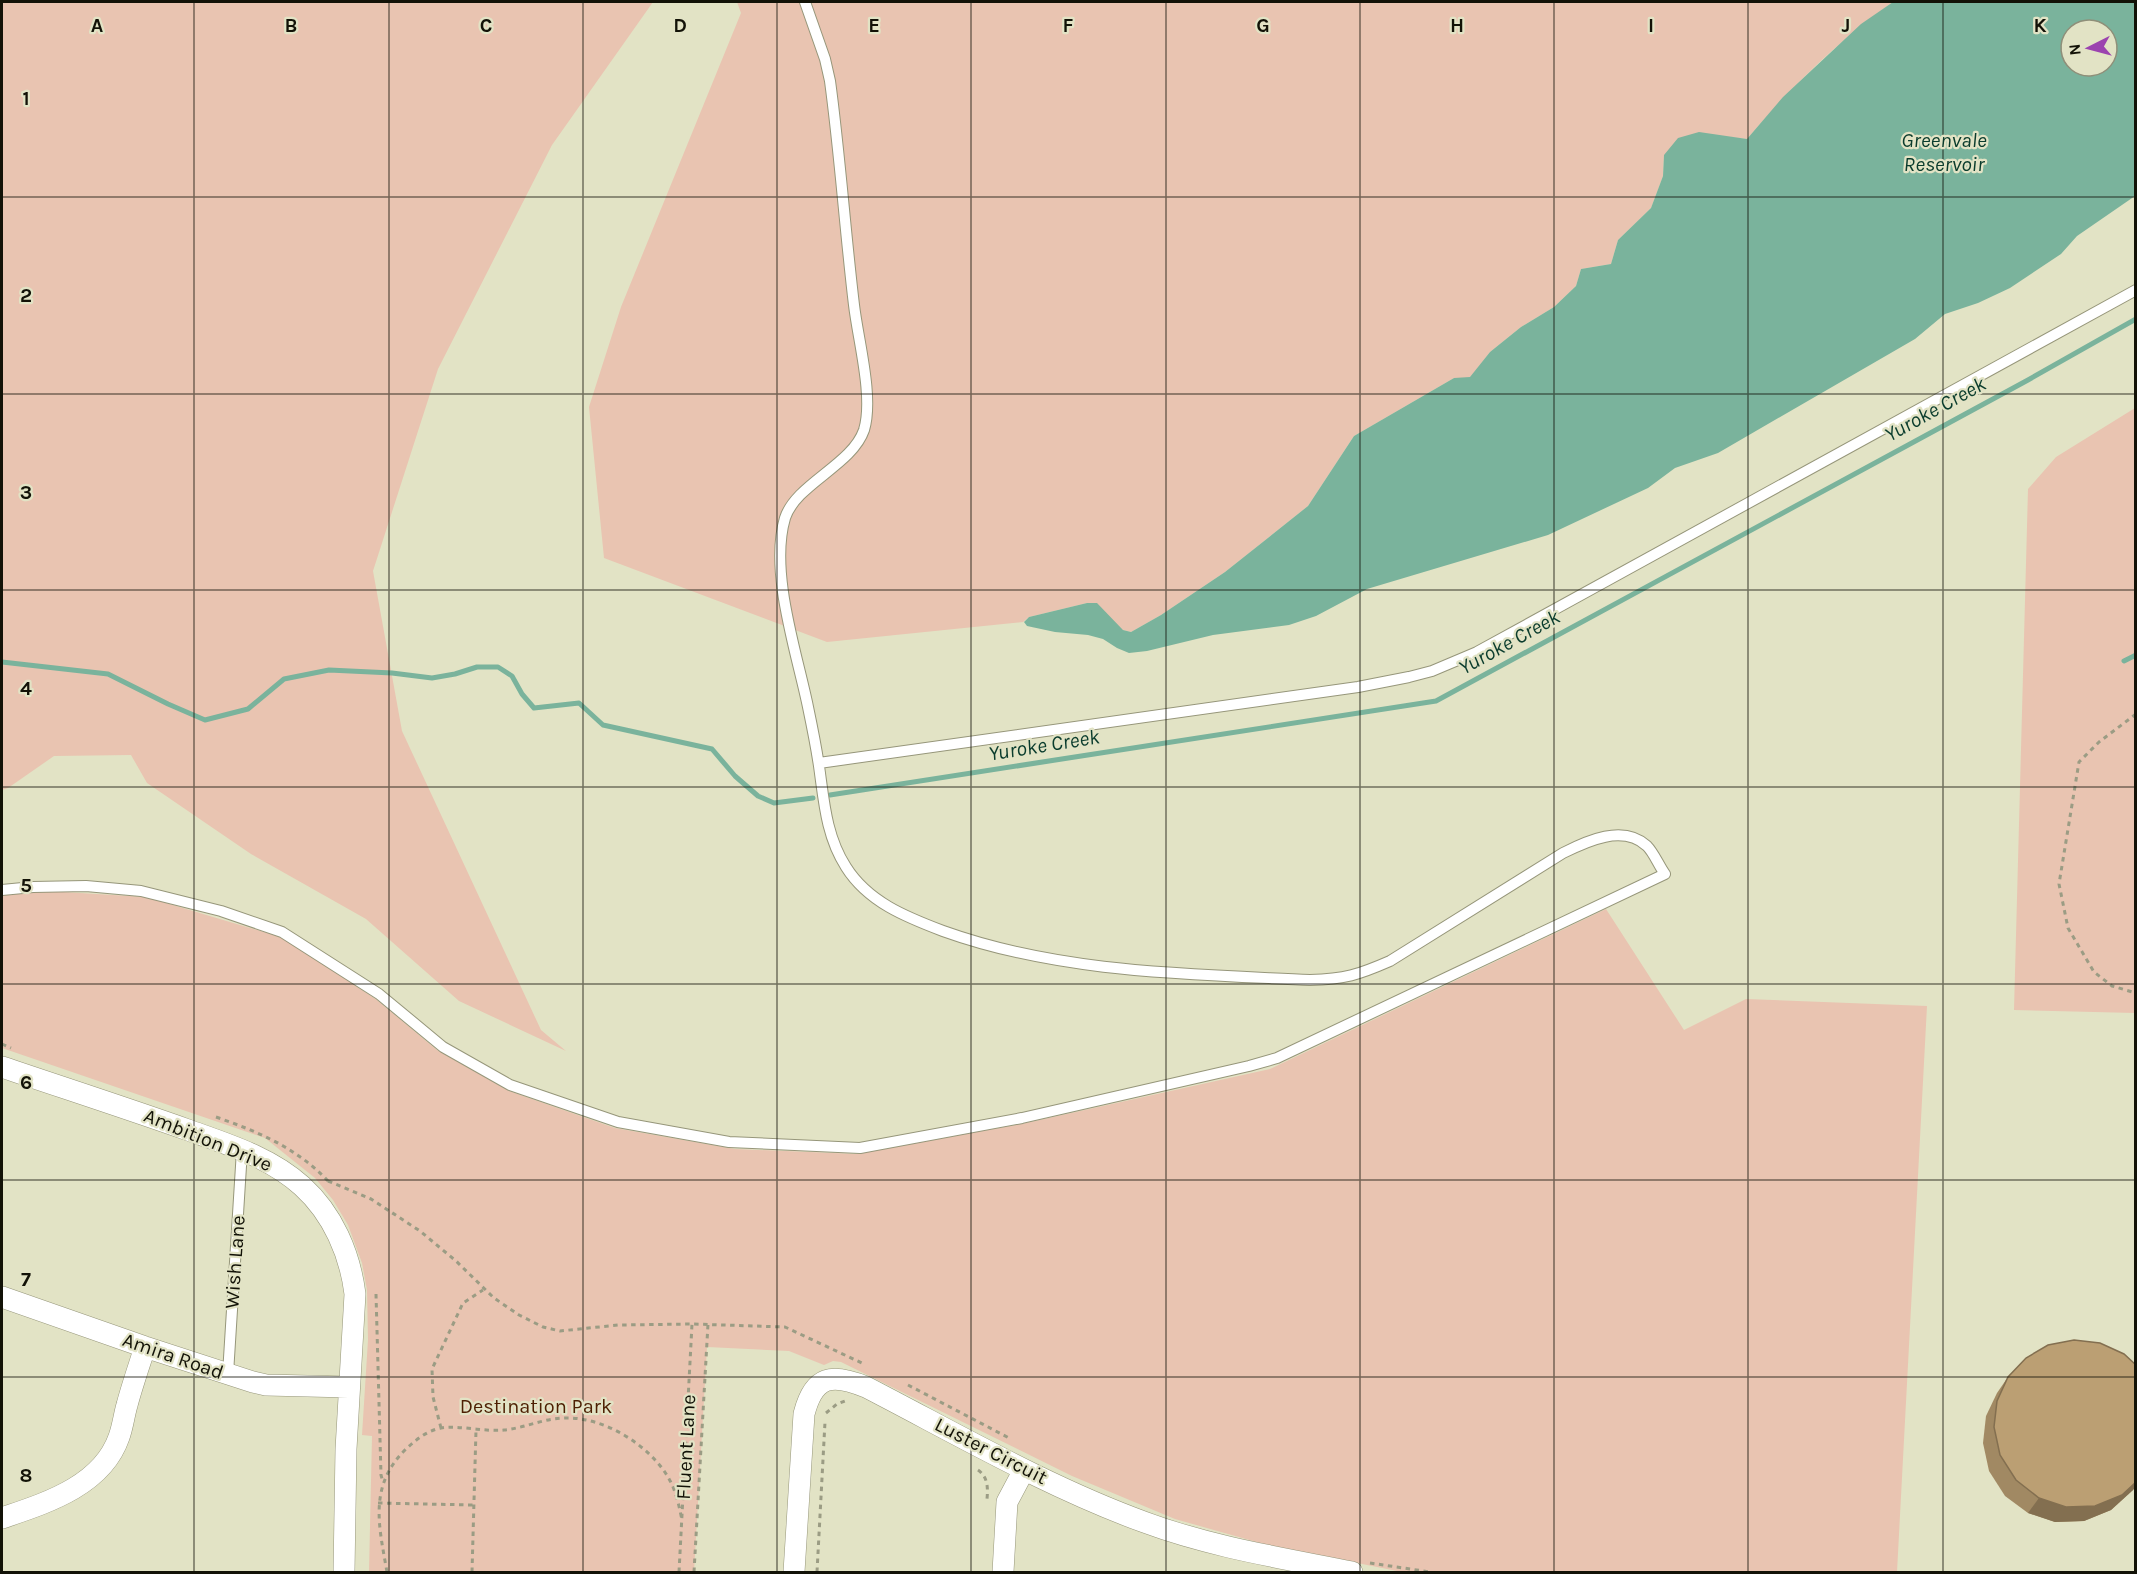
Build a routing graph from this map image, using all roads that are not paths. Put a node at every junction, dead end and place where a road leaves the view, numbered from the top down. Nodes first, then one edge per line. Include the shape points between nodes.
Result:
1 (805, 2) edge
2 (2136, 290) edge
3 (819, 763) junction
4 (2, 890) edge
5 (2, 1067) edge
6 (242, 1150) junction
7 (2, 1297) edge
8 (145, 1347) junction
9 (228, 1374) junction
10 (349, 1387) junction
11 (1024, 1470) junction
12 (2, 1518) edge
13 (344, 1572) edge
14 (794, 1572) edge
15 (1003, 1572) edge
16 (1352, 1572) edge

1 - 3 lane via 830,81 867,401 864,431 848,453 801,495 786,515 781,541 787,612
2 - 3 lane via 1477,652 1432,671 1358,687
3 - 4 lane via 825,813 834,843 858,882 886,906 975,942 1095,966 1224,976 1336,979 1359,975 1390,961 1585,842 1607,836 1629,837 1647,846 1665,874 1277,1058 1022,1118 860,1148 729,1142 618,1122 510,1085 443,1047 379,994 282,932 221,911 141,891 86,886
5 - 6 street, Ambition Drive
6 - 9 lane, Wish Lane
6 - 10 street, Ambition Drive via 303,1186 341,1239 355,1294
7 - 8 street, Amira Road
8 - 9 street, Amira Road
8 - 12 street via 119,1437 103,1464 82,1484 60,1497
9 - 10 street, Amira Road via 266,1385
10 - 13 street, Ambition Drive
11 - 14 street, Luster Circuit via 866,1387 845,1378 823,1382 812,1393 804,1414
11 - 15 street via 1007,1502
11 - 16 street, Luster Circuit via 1143,1522 1204,1542

